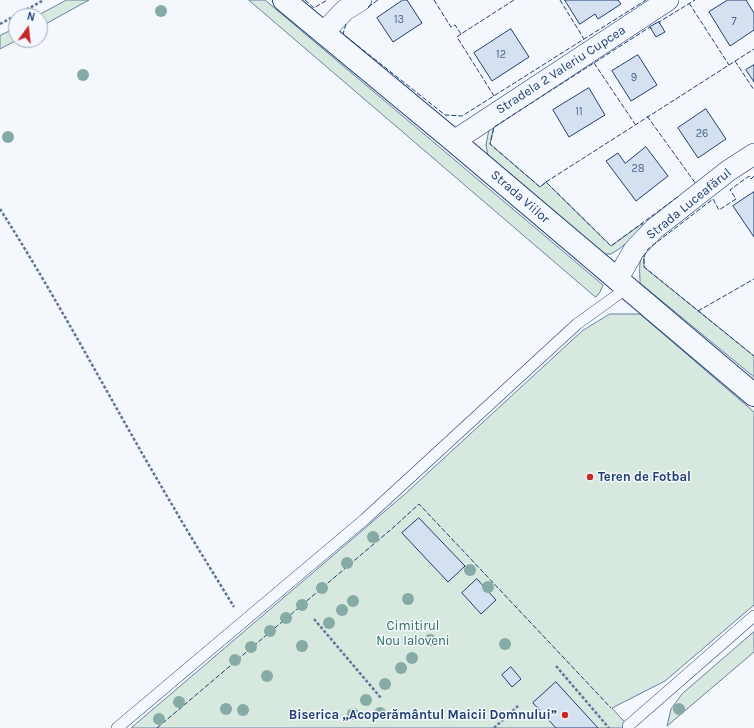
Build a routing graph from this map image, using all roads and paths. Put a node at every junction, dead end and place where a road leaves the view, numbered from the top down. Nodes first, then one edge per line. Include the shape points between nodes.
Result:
1 (44, 0) edge
2 (284, 0) edge
3 (361, 0) edge
4 (668, 0) edge
5 (0, 24) edge
6 (323, 33) junction
7 (454, 141) junction
8 (754, 154) edge
9 (0, 209) edge
10 (622, 284) junction
11 (754, 395) edge
12 (754, 616) edge
13 (314, 619) dead end
14 (243, 622) junction
15 (556, 666) dead end
16 (381, 698) dead end
17 (518, 706) dead end
18 (628, 726) dead end
19 (117, 728) edge
20 (494, 728) edge
21 (609, 728) edge

1 - 5 path
2 - 6 street, Strada Viilor
3 - 6 street via 345,10
4 - 7 street, Stradela 2 Valeriu Cupcea
6 - 7 street, Strada Viilor
7 - 10 street, Strada Viilor
8 - 10 street, Strada Luceafărul via 654,229 634,250
9 - 14 path
10 - 11 street, Strada Viilor
10 - 14 lane via 365,519
12 - 18 lane
13 - 16 path
14 - 19 lane
15 - 21 path
17 - 20 path

